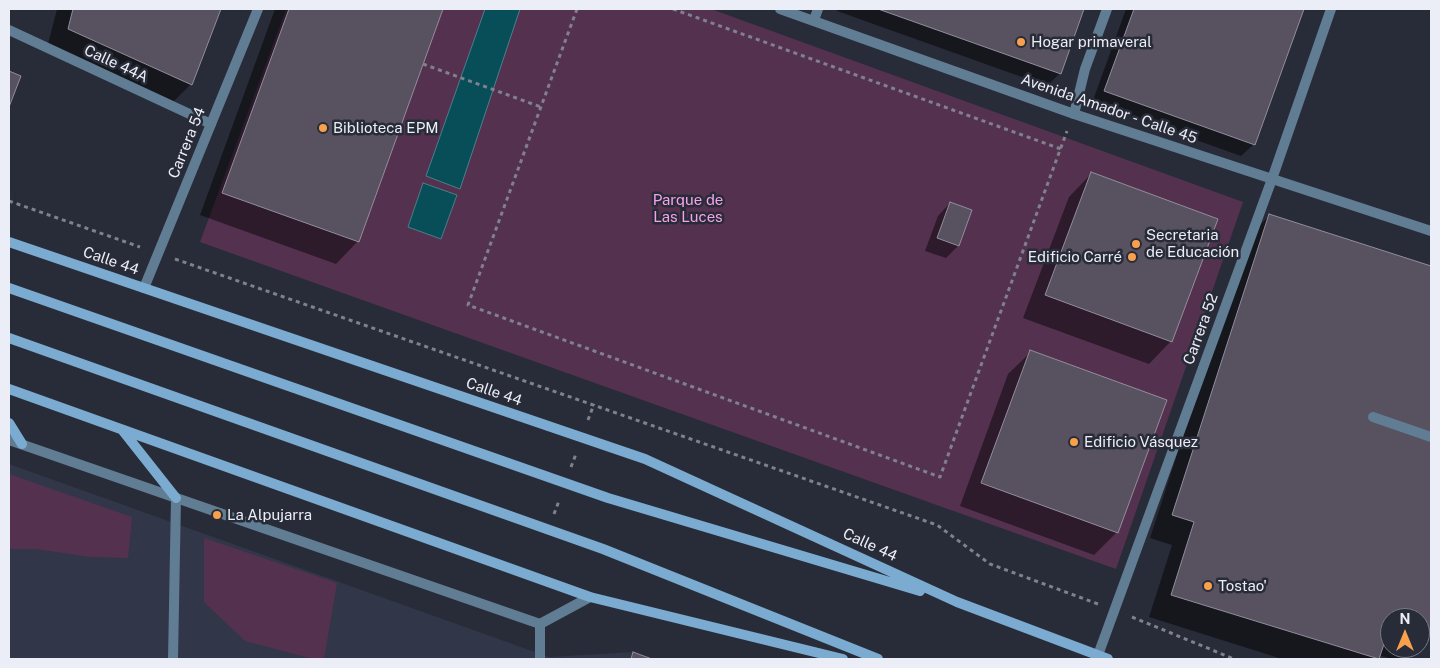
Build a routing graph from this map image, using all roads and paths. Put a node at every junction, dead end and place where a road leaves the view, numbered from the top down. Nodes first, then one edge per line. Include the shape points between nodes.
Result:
1 (258, 9) edge
2 (577, 9) edge
3 (673, 9) edge
4 (780, 9) edge
5 (818, 9) edge
6 (1107, 9) edge
7 (1332, 9) edge
8 (814, 20) junction
9 (9, 30) edge
10 (423, 64) dead end
11 (540, 107) junction
12 (1074, 114) junction
13 (211, 124) junction
14 (1060, 149) junction
15 (1272, 179) junction
16 (9, 201) edge
17 (1431, 231) edge
18 (9, 242) edge
19 (158, 253) junction
20 (9, 288) edge
21 (144, 288) junction
22 (9, 338) edge
23 (9, 389) edge
24 (1373, 417) dead end
25 (9, 423) edge
26 (123, 430) junction
27 (1431, 437) edge
28 (9, 440) edge
29 (22, 444) junction
30 (176, 498) junction
31 (590, 597) junction
32 (957, 602) junction
33 (1114, 610) junction
34 (540, 624) junction
35 (1101, 658) edge
36 (173, 659) edge
37 (540, 659) edge
38 (843, 659) edge
39 (878, 659) edge
40 (1234, 659) edge

1 - 13 street, Carrera 54
2 - 11 path
3 - 14 path
4 - 8 street, Avenida Amador - Calle 45
5 - 8 street
6 - 12 street via 1085,69
7 - 15 street, Carrera 52
8 - 12 street, Avenida Amador - Calle 45
9 - 13 street, Calle 44A
10 - 11 path
11 - 14 path via 468,305 940,477
12 - 14 path
12 - 15 street, Avenida Amador - Calle 45
13 - 19 street, Carrera 54
15 - 17 street, Avenida Amador - Calle 45
15 - 33 street, Carrera 52
16 - 19 path
18 - 21 main road, Calle 44
19 - 21 street, Carrera 54
19 - 33 path via 937,525 990,564
20 - 32 main road, Calle 44 via 608,498
21 - 32 main road, Calle 44 via 645,459
22 - 39 main road via 604,549
23 - 26 main road
24 - 27 street
25 - 29 main road
26 - 30 main road
26 - 31 main road
28 - 29 street
29 - 30 street
30 - 34 street
30 - 36 street
31 - 34 street
31 - 38 main road
32 - 35 main road, Calle 44
33 - 35 street, Carrera 52
33 - 40 path
34 - 37 street

